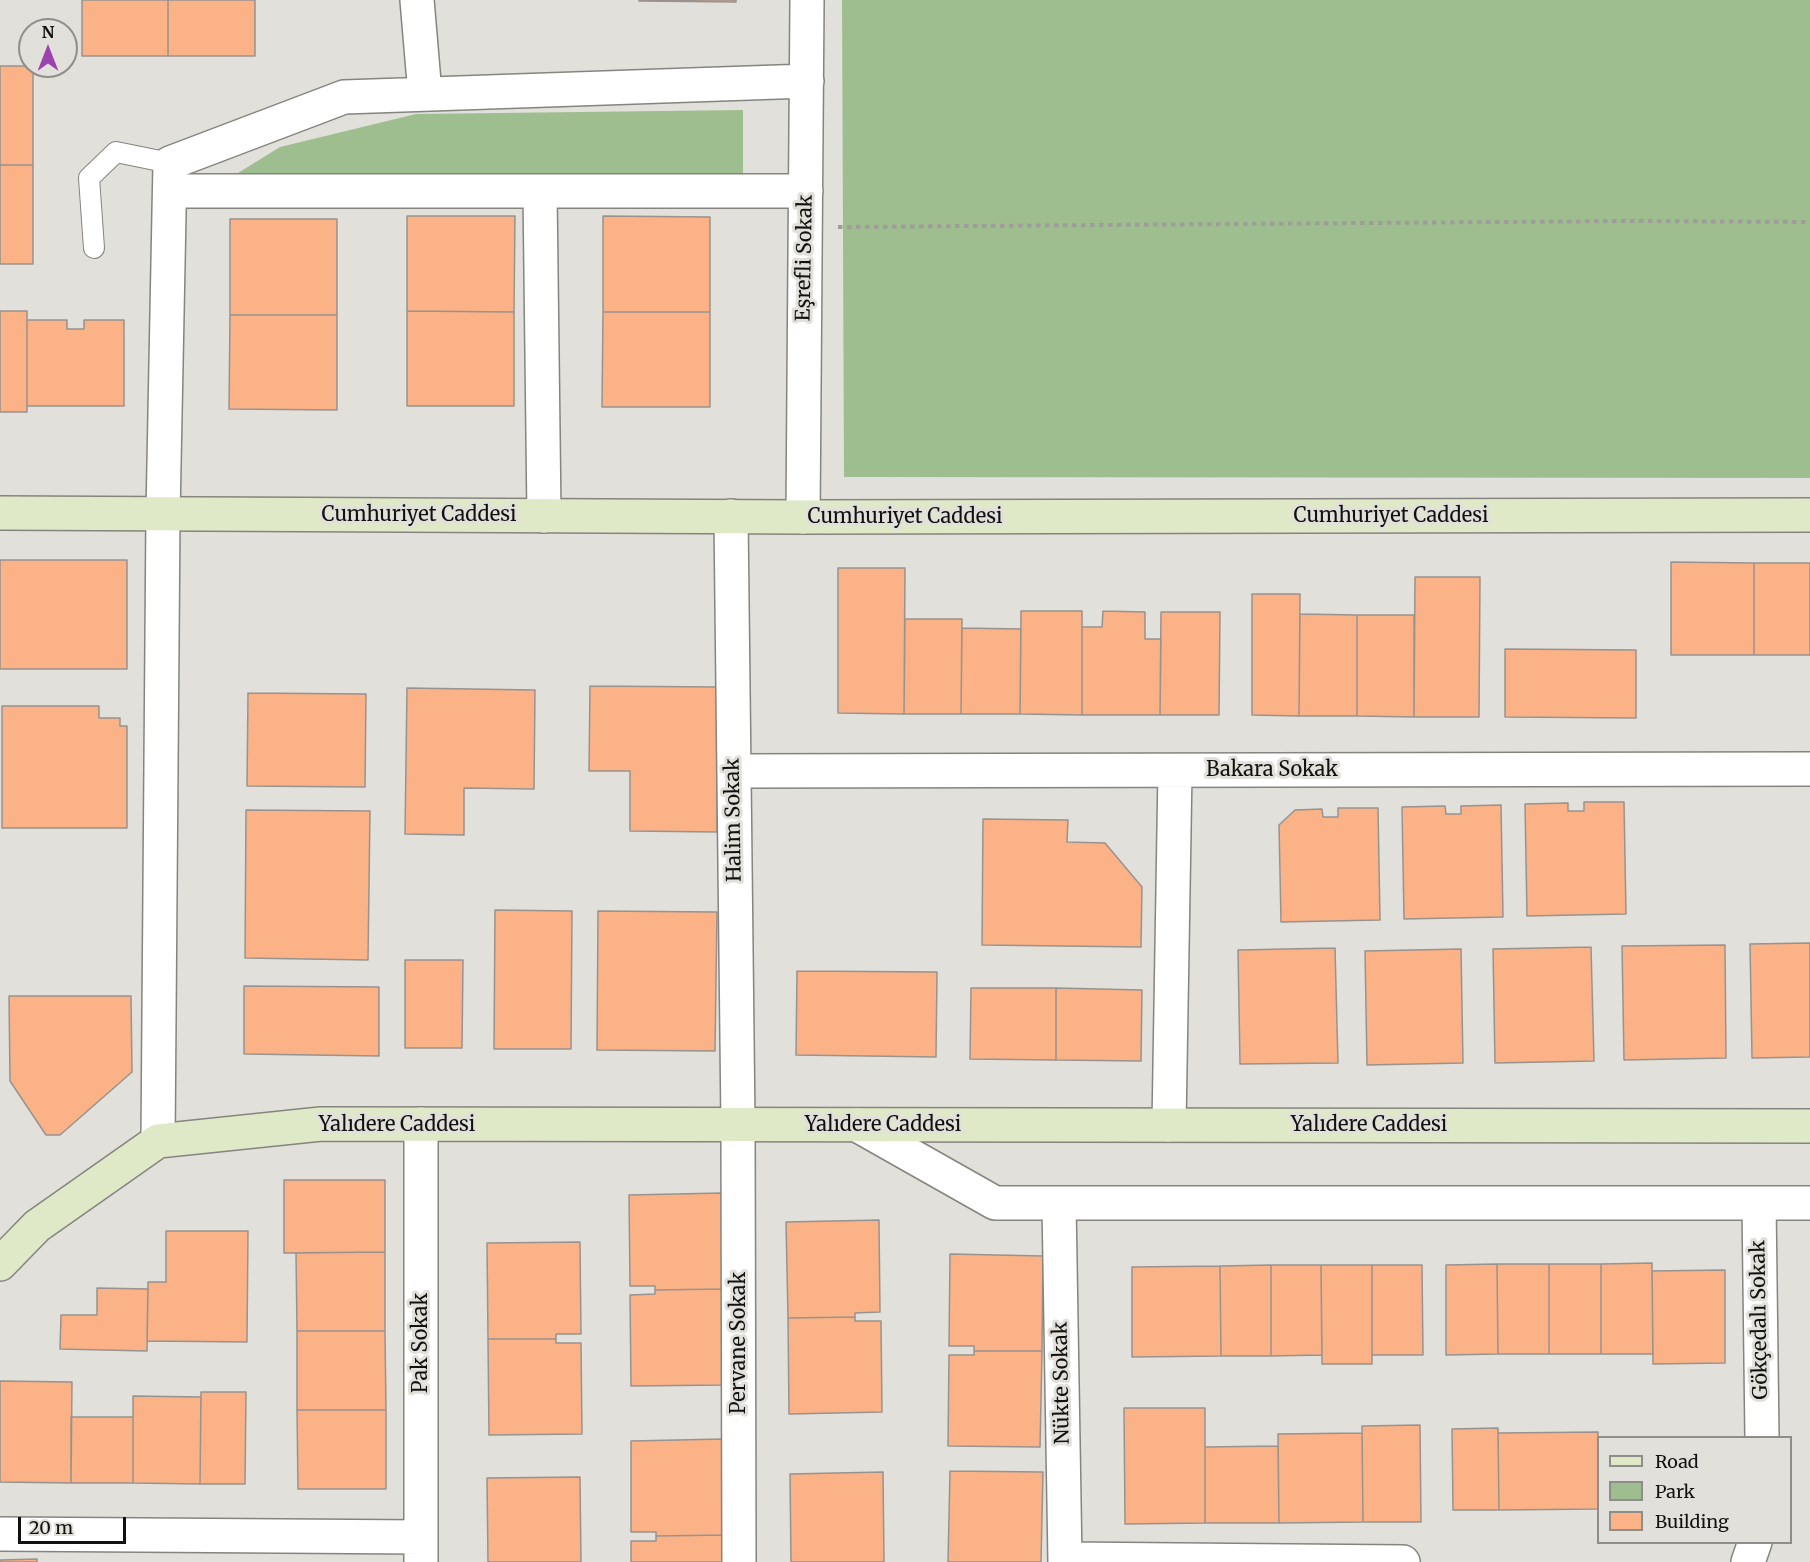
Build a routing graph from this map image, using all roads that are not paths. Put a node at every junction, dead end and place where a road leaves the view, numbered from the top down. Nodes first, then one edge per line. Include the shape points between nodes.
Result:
1 (417, 0) edge
2 (807, 0) edge
3 (807, 81) junction
4 (425, 94) junction
5 (170, 177) junction
6 (540, 191) junction
7 (806, 191) junction
8 (94, 248) dead end
9 (0, 513) edge
10 (163, 514) junction
11 (1810, 515) edge
12 (544, 516) junction
13 (731, 516) junction
14 (803, 517) junction
15 (1810, 769) edge
16 (734, 771) junction
17 (1175, 771) junction
18 (421, 1124) junction
19 (738, 1124) junction
20 (857, 1125) junction
21 (1169, 1125) junction
22 (1810, 1126) edge
23 (158, 1141) junction
24 (1059, 1203) junction
25 (1759, 1203) junction
26 (1810, 1203) edge
27 (0, 1264) edge
28 (1762, 1436) edge
29 (0, 1534) edge
30 (1754, 1544) edge
31 (421, 1550) edge
32 (1065, 1560) edge
33 (739, 1562) edge
34 (1403, 1562) edge
35 (1748, 1562) edge

1 - 4 street
2 - 3 street, Eşrefli Sokak
3 - 4 street
3 - 7 street, Eşrefli Sokak
4 - 5 street via 344,97
5 - 6 street
5 - 8 lane via 116,152 90,178
5 - 10 street
6 - 7 street
6 - 12 street
7 - 14 street, Eşrefli Sokak
9 - 10 street, Cumhuriyet Caddesi
10 - 12 street, Cumhuriyet Caddesi
10 - 23 street
11 - 14 street, Cumhuriyet Caddesi
12 - 13 street, Cumhuriyet Caddesi
13 - 14 street, Cumhuriyet Caddesi
13 - 16 street, Halim Sokak
15 - 17 street, Bakara Sokak
16 - 17 street, Bakara Sokak
16 - 19 street, Halim Sokak
17 - 21 street
18 - 19 street, Yalıdere Caddesi
18 - 23 street, Yalıdere Caddesi via 321,1124
18 - 31 street, Pak Sokak
19 - 20 street, Yalıdere Caddesi
19 - 33 street, Pervane Sokak
20 - 21 street, Yalıdere Caddesi
20 - 24 street via 995,1203
21 - 22 street, Yalıdere Caddesi
23 - 27 street, Yalıdere Caddesi via 37,1226
24 - 25 street
24 - 32 street, Nükte Sokak
25 - 26 street
25 - 28 street, Gökçedalı Sokak
29 - 31 street
30 - 35 street
32 - 34 street

